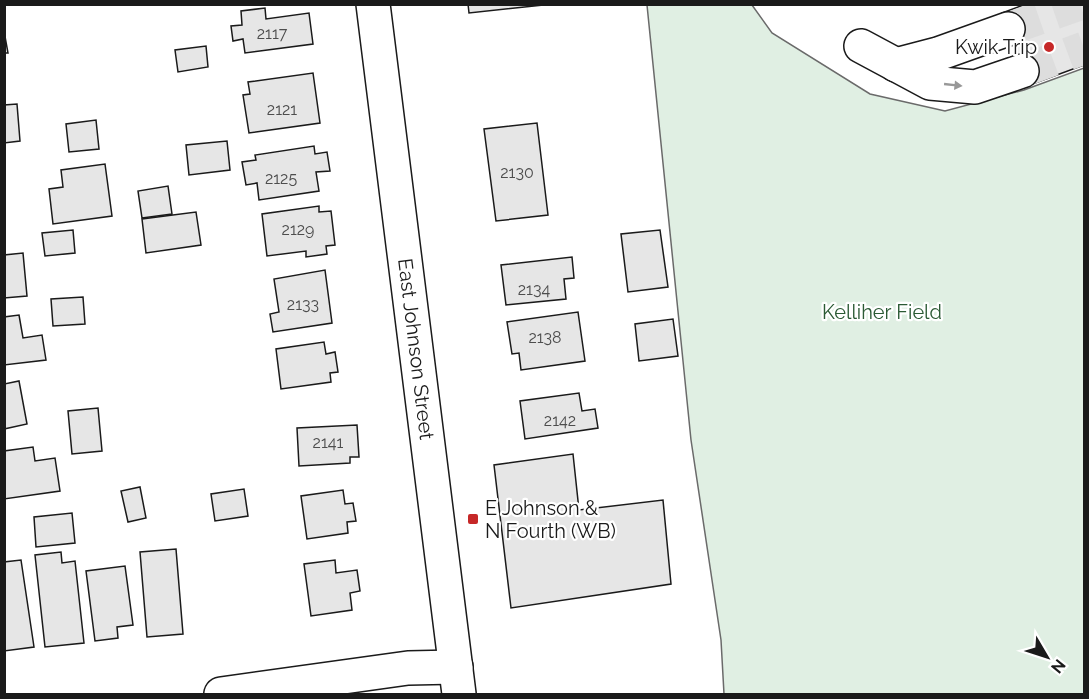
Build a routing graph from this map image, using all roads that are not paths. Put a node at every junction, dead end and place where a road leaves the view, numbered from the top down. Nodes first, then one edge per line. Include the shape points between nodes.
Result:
1 (373, 4) edge
2 (1008, 29) tunnel mouth
3 (861, 46) dead end
4 (896, 65) junction
5 (1022, 72) tunnel mouth
6 (457, 681) edge
7 (221, 694) edge

1 - 6 street, East Johnson Street
2 - 4 street
3 - 4 street
4 -> 5 street via 930,83 975,87
6 - 7 street via 408,668

